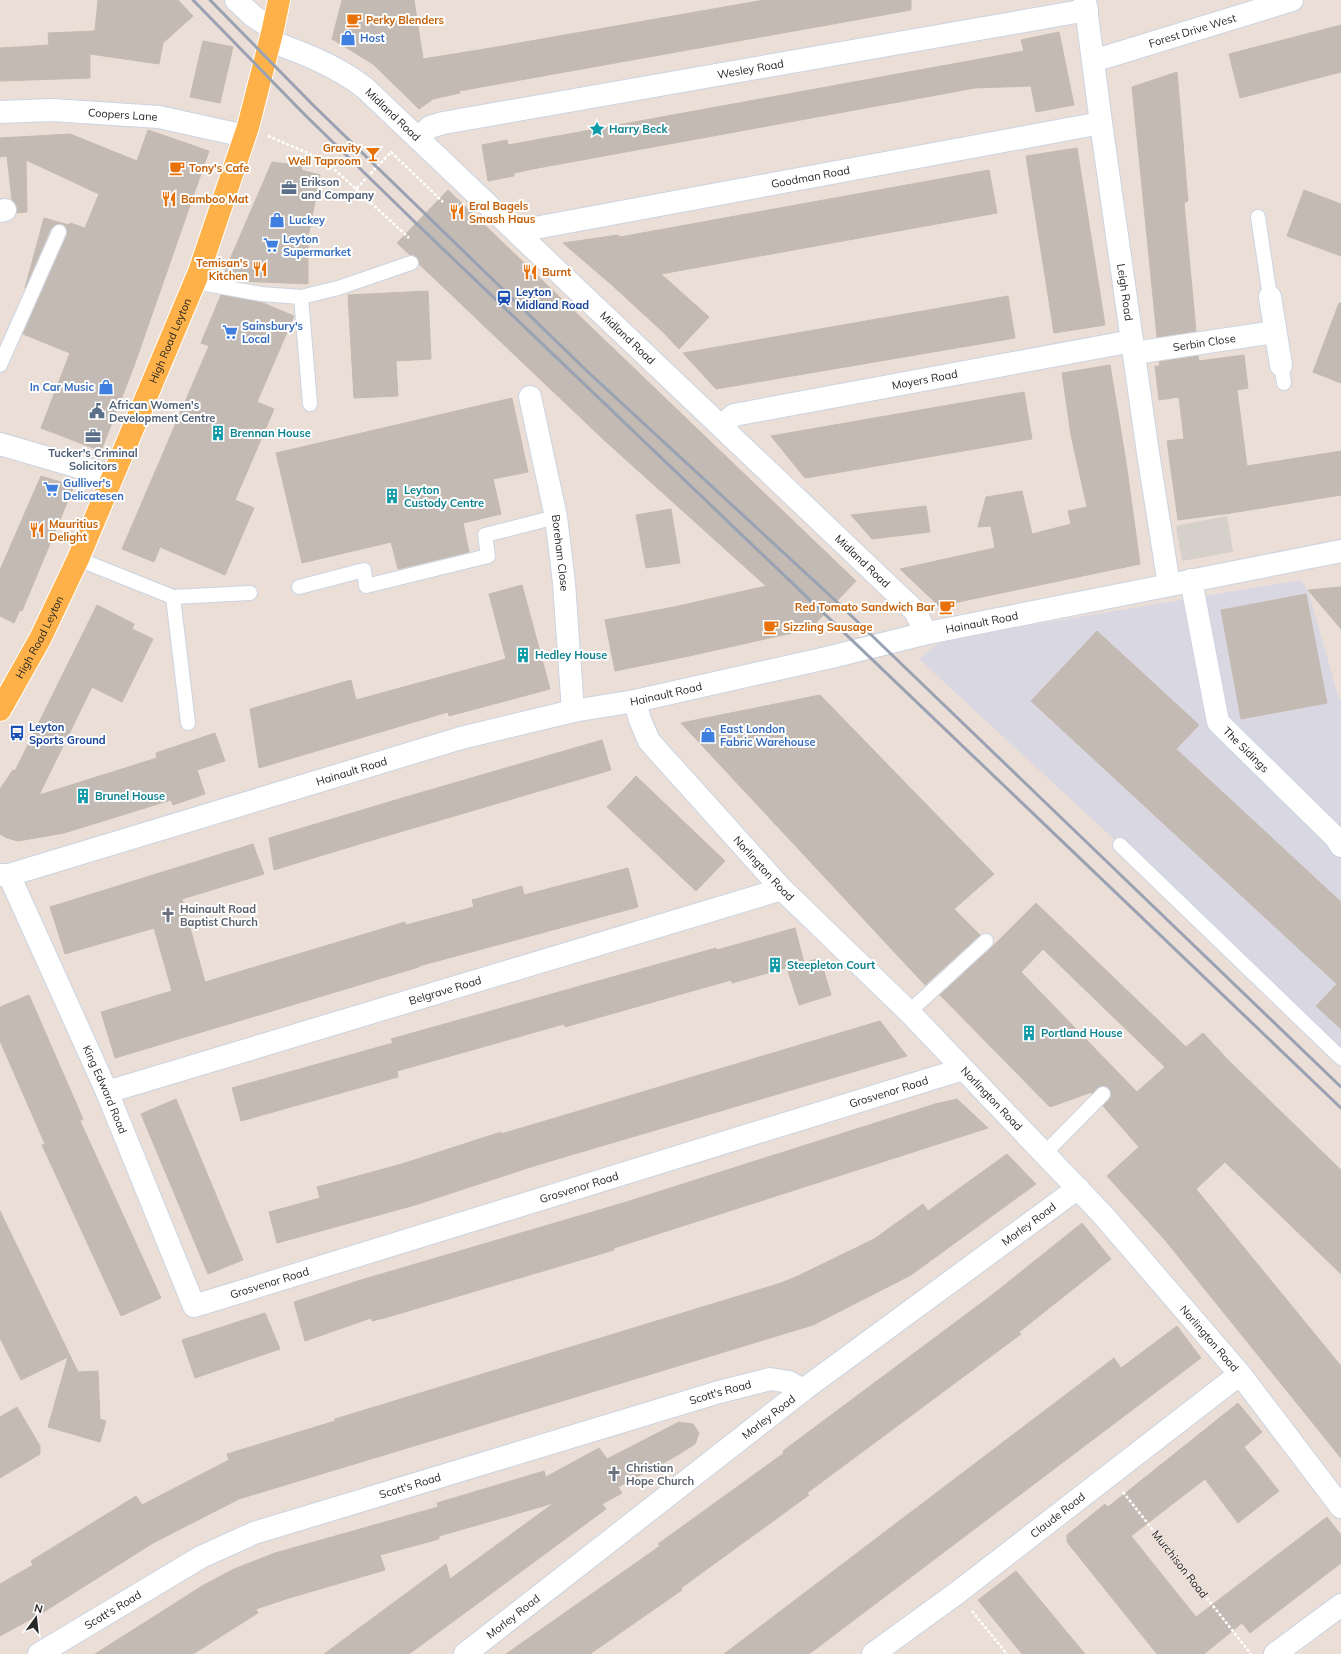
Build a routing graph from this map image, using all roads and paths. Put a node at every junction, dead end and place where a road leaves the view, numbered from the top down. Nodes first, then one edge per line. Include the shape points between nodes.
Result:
1 (236, 0) edge
2 (279, 0) edge
3 (1292, 0) edge
4 (1086, 5) edge
5 (272, 35) junction
6 (1093, 61) junction
7 (0, 112) edge
8 (1100, 123) junction
9 (244, 136) junction
10 (418, 138) junction
11 (276, 139) dead end
12 (356, 189) junction
13 (443, 202) dead end
14 (1258, 217) dead end
15 (59, 232) dead end
16 (409, 238) dead end
17 (524, 238) junction
18 (411, 263) dead end
19 (195, 282) junction
20 (301, 297) junction
21 (1270, 297) joint
22 (1275, 332) junction
23 (1133, 347) junction
24 (0, 365) edge
25 (1283, 374) dead end
26 (530, 397) dead end
27 (310, 404) dead end
28 (721, 426) junction
29 (0, 444) edge
30 (113, 478) junction
31 (556, 517) junction
32 (1341, 551) edge
33 (78, 559) junction
34 (1191, 580) junction
35 (1169, 585) junction
36 (299, 587) dead end
37 (250, 593) dead end
38 (173, 597) junction
39 (923, 634) junction
40 (636, 701) junction
41 (0, 710) edge
42 (573, 711) junction
43 (188, 723) dead end
44 (1120, 845) dead end
45 (1341, 846) edge
46 (5, 875) edge
47 (782, 889) junction
48 (986, 941) dead end
49 (909, 1012) junction
50 (1341, 1058) edge
51 (963, 1069) junction
52 (107, 1092) junction
53 (1103, 1094) dead end
54 (1045, 1153) junction
55 (1078, 1188) junction
56 (194, 1306) joint
57 (1240, 1374) junction
58 (803, 1390) junction
59 (1109, 1474) junction
60 (1341, 1507) edge
61 (957, 1593) junction
62 (1341, 1605) edge
63 (39, 1654) edge
64 (465, 1654) edge
65 (873, 1654) edge
66 (1007, 1654) edge
67 (1251, 1654) edge
68 (1275, 1654) edge

1 - 5 street, Midland Road
2 - 5 main road, High Road Leyton
3 - 6 street, Forest Drive West
4 - 6 street, Leigh Road
4 - 10 street, Wesley Road via 443,122 430,126
5 - 9 main road, High Road Leyton
5 - 10 street, Midland Road via 352,77
6 - 8 street, Leigh Road
7 - 9 street, Coopers Lane via 52,110 159,117
8 - 17 street, Goodman Road via 535,228
8 - 23 street, Leigh Road
9 - 19 main road, High Road Leyton
10 - 17 street, Midland Road
11 - 12 path via 324,160
12 - 13 path via 391,152
12 - 16 path
14 - 21 lane
15 - 24 lane
17 - 28 street, Midland Road
18 - 20 lane via 338,288
19 - 20 lane via 261,294
19 - 30 main road, High Road Leyton
20 - 27 lane
21 - 22 street
22 - 23 street, Serbin Close
22 - 25 street
23 - 28 street, Moyers Road via 734,415
23 - 35 street, Leigh Road
26 - 31 street, Boreham Close
28 - 39 street, Midland Road via 915,611
29 - 30 street
30 - 33 main road, High Road Leyton
31 - 36 lane via 484,535 488,556 366,586 364,570
31 - 42 street, Boreham Close via 564,583
32 - 34 street, Hainault Road
33 - 38 lane
33 - 41 main road, High Road Leyton via 40,639
34 - 35 street, Hainault Road
34 - 45 street, The Sidings via 1218,722 1335,837
35 - 39 street, Hainault Road
37 - 38 lane
38 - 43 lane
39 - 40 street, Hainault Road
40 - 42 street, Hainault Road
40 - 47 street, Norlington Road via 640,720 649,741
42 - 46 street, Hainault Road via 462,738
44 - 50 lane
46 - 52 street, King Edward Road
47 - 49 street, Norlington Road
47 - 52 street, Belgrave Road
48 - 49 lane
49 - 51 street, Norlington Road
51 - 54 street, Norlington Road
51 - 56 street, Grosvenor Road
52 - 56 street, King Edward Road
53 - 54 lane
54 - 55 street, Norlington Road
55 - 57 street, Norlington Road
55 - 58 street, Morley Road
57 - 59 street, Claude Road
57 - 60 street, Norlington Road
58 - 63 street, Scott's Road via 789,1382 770,1379 719,1392 254,1533 201,1557
58 - 64 street, Morley Road
59 - 61 street, Claude Road
59 - 67 path, Murchison Road
61 - 65 street, Claude Road
61 - 66 path
62 - 68 street

